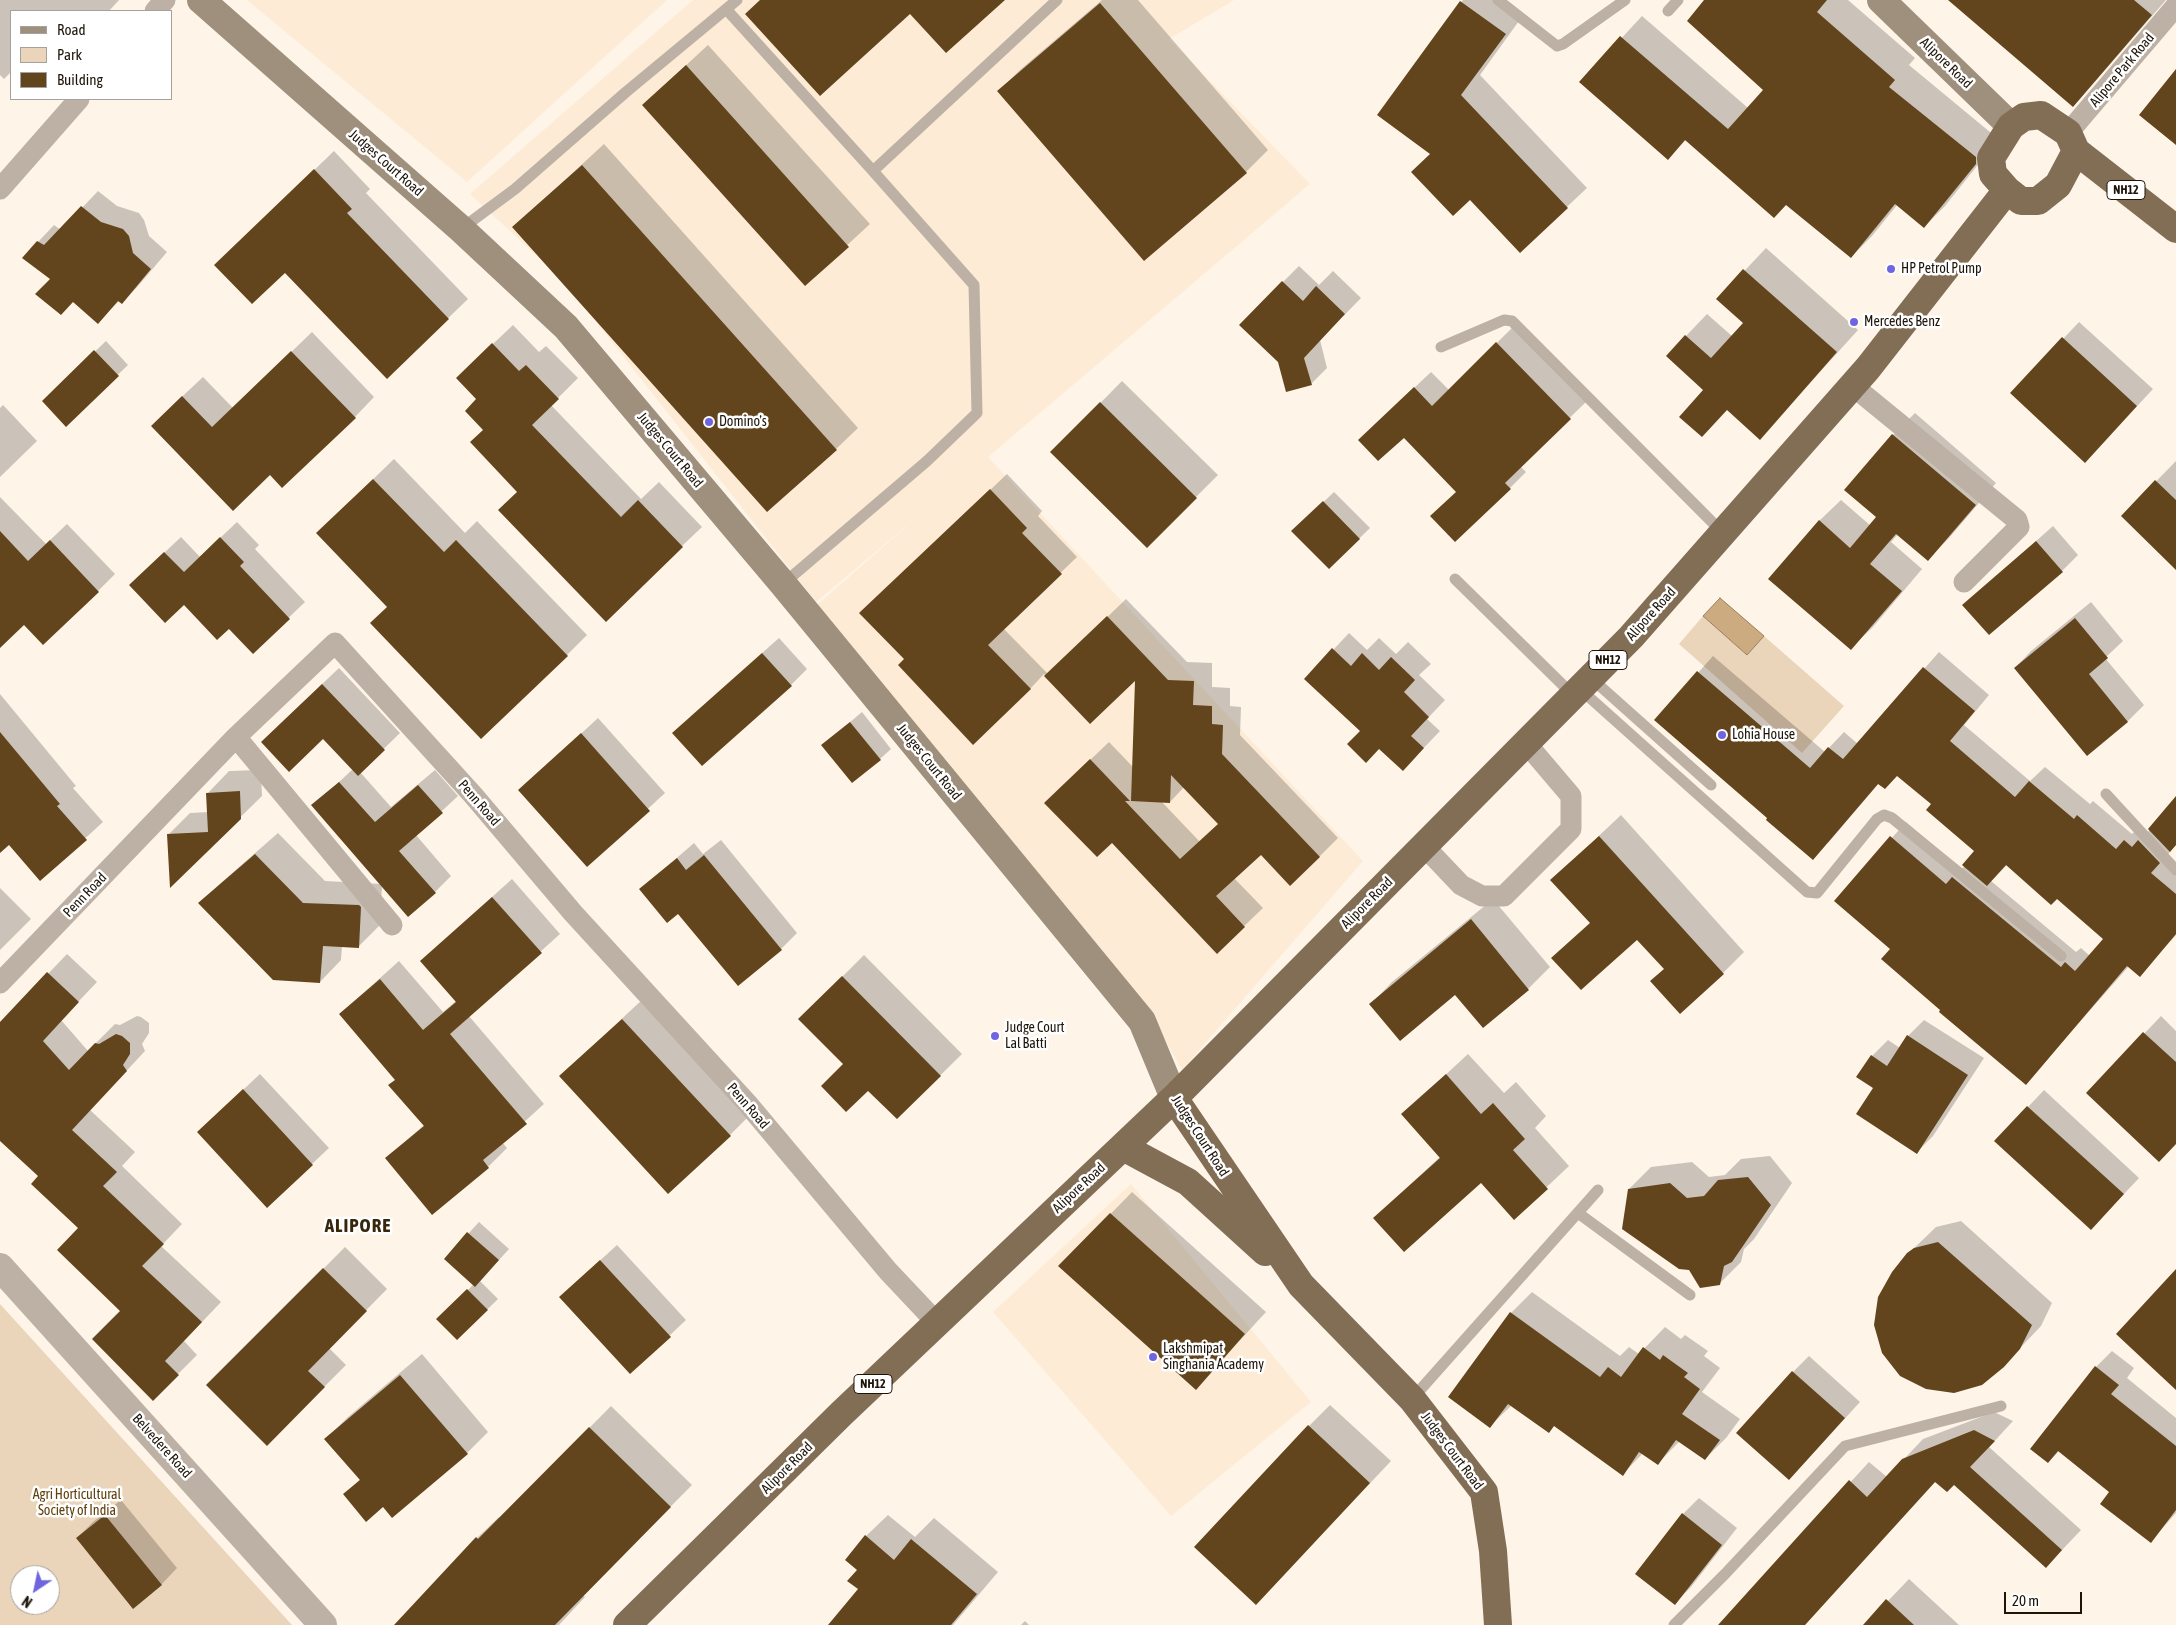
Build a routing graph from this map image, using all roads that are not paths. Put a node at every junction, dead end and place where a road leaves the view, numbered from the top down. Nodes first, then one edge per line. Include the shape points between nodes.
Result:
1 (165, 0) edge
2 (737, 0) edge
3 (1057, 0) edge
4 (1498, 0) edge
5 (1625, 0) edge
6 (1678, 0) edge
7 (1881, 0) edge
8 (210, 5) edge
9 (2176, 6) edge
10 (726, 9) junction
11 (156, 10) edge
12 (1668, 11) dead end
13 (78, 100) edge
14 (2011, 126) junction
15 (2072, 142) junction
16 (873, 171) junction
17 (0, 189) edge
18 (2007, 190) junction
19 (460, 229) junction
20 (2176, 229) edge
21 (1441, 347) dead end
22 (1853, 386) junction
23 (1723, 533) junction
24 (1455, 579) dead end
25 (1964, 582) dead end
26 (783, 584) junction
27 (1581, 687) junction
28 (236, 736) junction
29 (1526, 743) junction
30 (1711, 785) dead end
31 (2106, 794) dead end
32 (1424, 846) junction
33 (2176, 870) edge
34 (392, 925) dead end
35 (2062, 956) dead end
36 (0, 983) edge
37 (1174, 1098) junction
38 (1123, 1147) junction
39 (1598, 1190) dead end
40 (1578, 1213) junction
41 (0, 1267) edge
42 (1301, 1285) junction
43 (1690, 1295) dead end
44 (938, 1323) junction
45 (1412, 1399) junction
46 (2001, 1406) dead end
47 (323, 1625) edge
48 (628, 1625) edge
49 (1498, 1625) edge
50 (1674, 1625) edge

1 - 11 street
2 - 10 lane
3 - 16 lane
4 - 5 lane via 1558,46
6 - 12 lane
7 - 14 main road, Alipore Road
8 - 19 main road, Judges Court Road
9 - 15 street, Alipore Park Road
10 - 16 lane
10 - 19 lane via 515,189
13 - 17 street
14 - 15 highway, NH12 via 2024,117 2041,115
14 - 18 highway via 1991,158 1993,174
15 - 18 highway via 2058,185 2038,201 2021,201
15 - 20 highway, NH12
16 - 26 lane via 974,286 977,413 927,461
18 - 22 highway, Alipore Road / NH12
19 - 26 main road, Judges Court Road via 566,328
21 - 23 lane via 1504,320 1512,321
22 - 23 highway, Alipore Road / NH12
22 - 25 street via 2016,520 2019,527
23 - 27 highway, Alipore Road / NH12 via 1631,637
24 - 27 lane
26 - 37 main road, Judges Court Road via 1142,1021
27 - 29 highway, Alipore Road / NH12
27 - 30 lane
27 - 35 lane via 1807,892 1817,893 1877,818 1884,815 1892,818
28 - 34 street
28 - 36 street, Penn Road
28 - 44 street, Penn Road via 335,643 473,795 573,913 747,1103 888,1271
29 - 32 highway, Alipore Road / NH12
29 - 32 street via 1571,796 1571,829 1504,896 1482,896 1461,885
31 - 33 lane
32 - 37 highway, Alipore Road / NH12
37 - 38 highway, Alipore Road / NH12
37 - 42 highway, Judges Court Road
38 - 42 highway via 1188,1182
38 - 44 highway, Alipore Road / NH12
39 - 40 lane
40 - 43 lane
40 - 45 lane
41 - 47 street, Belvedere Road
42 - 45 highway, Judges Court Road
44 - 48 highway, Alipore Road / NH12 via 841,1414
45 - 49 highway, Judges Court Road via 1484,1492 1493,1551
46 - 50 lane via 1845,1446

